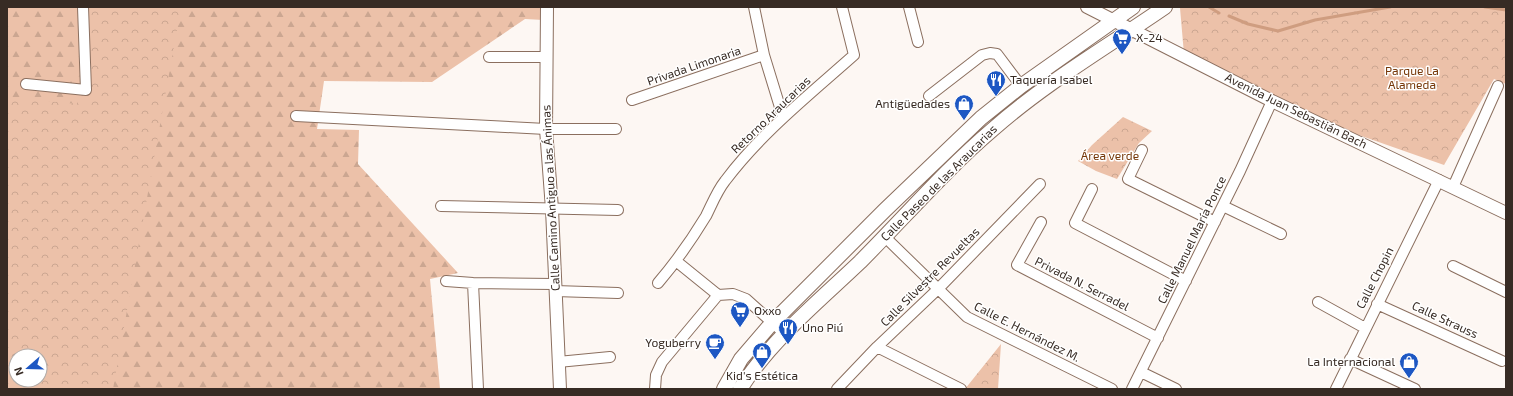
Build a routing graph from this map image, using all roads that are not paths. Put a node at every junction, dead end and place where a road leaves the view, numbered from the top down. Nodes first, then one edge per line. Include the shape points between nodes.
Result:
1 (83, 7) edge
2 (547, 7) edge
3 (754, 7) edge
4 (842, 7) edge
5 (908, 7) edge
6 (1087, 7) edge
7 (1133, 7) edge
8 (1165, 7) edge
9 (1114, 21) junction
10 (1132, 30) junction
11 (918, 42) dead end
12 (764, 56) junction
13 (488, 57) dead end
14 (546, 57) junction
15 (26, 84) dead end
16 (1021, 86) junction
17 (1498, 86) dead end
18 (929, 96) dead end
19 (632, 100) dead end
20 (1272, 101) junction
21 (296, 116) dead end
22 (784, 117) junction
23 (546, 129) junction
24 (616, 129) dead end
25 (1142, 150) dead end
26 (943, 156) junction
27 (953, 167) junction
28 (1439, 180) junction
29 (1040, 184) dead end
30 (1453, 187) junction
31 (1092, 189) dead end
32 (441, 206) dead end
33 (1223, 206) junction
34 (552, 209) junction
35 (618, 210) dead end
36 (1506, 213) edge
37 (1041, 222) dead end
38 (1215, 222) junction
39 (1281, 234) dead end
40 (885, 237) junction
41 (676, 261) junction
42 (1453, 266) dead end
43 (446, 281) dead end
44 (1186, 281) junction
45 (473, 283) junction
46 (658, 283) dead end
47 (555, 288) junction
48 (938, 289) junction
49 (1506, 292) edge
50 (618, 293) dead end
51 (718, 295) junction
52 (1318, 302) dead end
53 (1378, 304) junction
54 (772, 323) junction
55 (1365, 328) junction
56 (785, 334) junction
57 (1158, 338) junction
58 (877, 347) junction
59 (610, 357) dead end
60 (1350, 359) junction
61 (1502, 361) dead end
62 (558, 362) junction
63 (1141, 372) junction
64 (478, 389) edge
65 (560, 389) edge
66 (655, 389) edge
67 (724, 389) edge
68 (740, 389) edge
69 (838, 389) edge
70 (961, 389) edge
71 (1112, 389) edge
72 (1132, 389) edge
73 (1176, 389) edge
74 (1336, 389) edge
75 (1415, 389) edge

1 - 15 street via 86,90
2 - 14 street, Calle Camino Antiguo a las Ánimas
3 - 12 street
4 - 22 street, Retorno Araucarias via 854,55
5 - 11 street
6 - 9 street, Avenida Juan Sebastián Bach
7 - 9 main road, Calle Paseo de las Araucarias
8 - 10 main road, Calle Paseo de las Araucarias
9 - 10 street, Avenida Juan Sebastián Bach
9 - 16 main road, Calle Paseo de las Araucarias
10 - 20 street, Avenida Juan Sebastián Bach
10 - 27 main road, Calle Paseo de las Araucarias via 1031,99 992,130
12 - 19 street, Privada Limonaria
12 - 22 street
13 - 14 street
14 - 23 street, Calle Camino Antiguo a las Ánimas
16 - 18 street via 997,54 990,53 982,55
16 - 26 main road, Calle Paseo de las Araucarias via 981,118
17 - 30 street
20 - 28 street, Avenida Juan Sebastián Bach
20 - 33 street, Calle Manuel María Ponce
21 - 23 street
22 - 41 street, Retorno Araucarias via 751,149 724,182 706,216
23 - 24 street
23 - 34 street, Calle Camino Antiguo a las Ánimas
25 - 38 street via 1128,179
26 - 27 main road
26 - 54 main road, Calle Paseo de las Araucarias
27 - 40 main road, Calle Paseo de las Araucarias
28 - 30 street, Avenida Juan Sebastián Bach
28 - 53 street, Calle Chopin
29 - 48 street, Calle Silvestre Revueltas
30 - 36 street, Avenida Juan Sebastián Bach
31 - 44 street via 1075,223
32 - 34 street
33 - 38 street, Calle Manuel María Ponce
33 - 39 street
34 - 35 street
34 - 47 street, Calle Camino Antiguo a las Ánimas
37 - 57 street, Privada N. Serradel via 1017,265
38 - 44 street, Calle Manuel María Ponce
40 - 48 street, Calle E. Hernández M.
40 - 56 main road, Calle Paseo de las Araucarias
41 - 46 street, Retorno Araucarias
41 - 51 street
42 - 49 street
43 - 45 street
44 - 57 street, Calle Manuel María Ponce
45 - 47 street
45 - 64 street
47 - 50 street
47 - 62 street, Calle Camino Antiguo a las Ánimas
48 - 58 street, Calle Silvestre Revueltas
48 - 71 street, Calle E. Hernández M. via 967,317
51 - 54 street via 733,294 746,299
51 - 66 street via 662,362 656,375
52 - 55 street
53 - 55 street, Calle Chopin
53 - 61 street, Calle Strauss
54 - 56 street
54 - 67 main road, Calle Paseo de las Araucarias via 742,359
55 - 60 street, Calle Chopin
56 - 68 main road, Calle Paseo de las Araucarias via 752,370
57 - 63 street, Calle Manuel María Ponce
58 - 69 street, Calle Silvestre Revueltas
58 - 70 street
59 - 62 street
60 - 74 street, Calle Chopin
60 - 75 street
62 - 65 street, Calle Camino Antiguo a las Ánimas
63 - 72 street, Calle Manuel María Ponce
63 - 73 street

